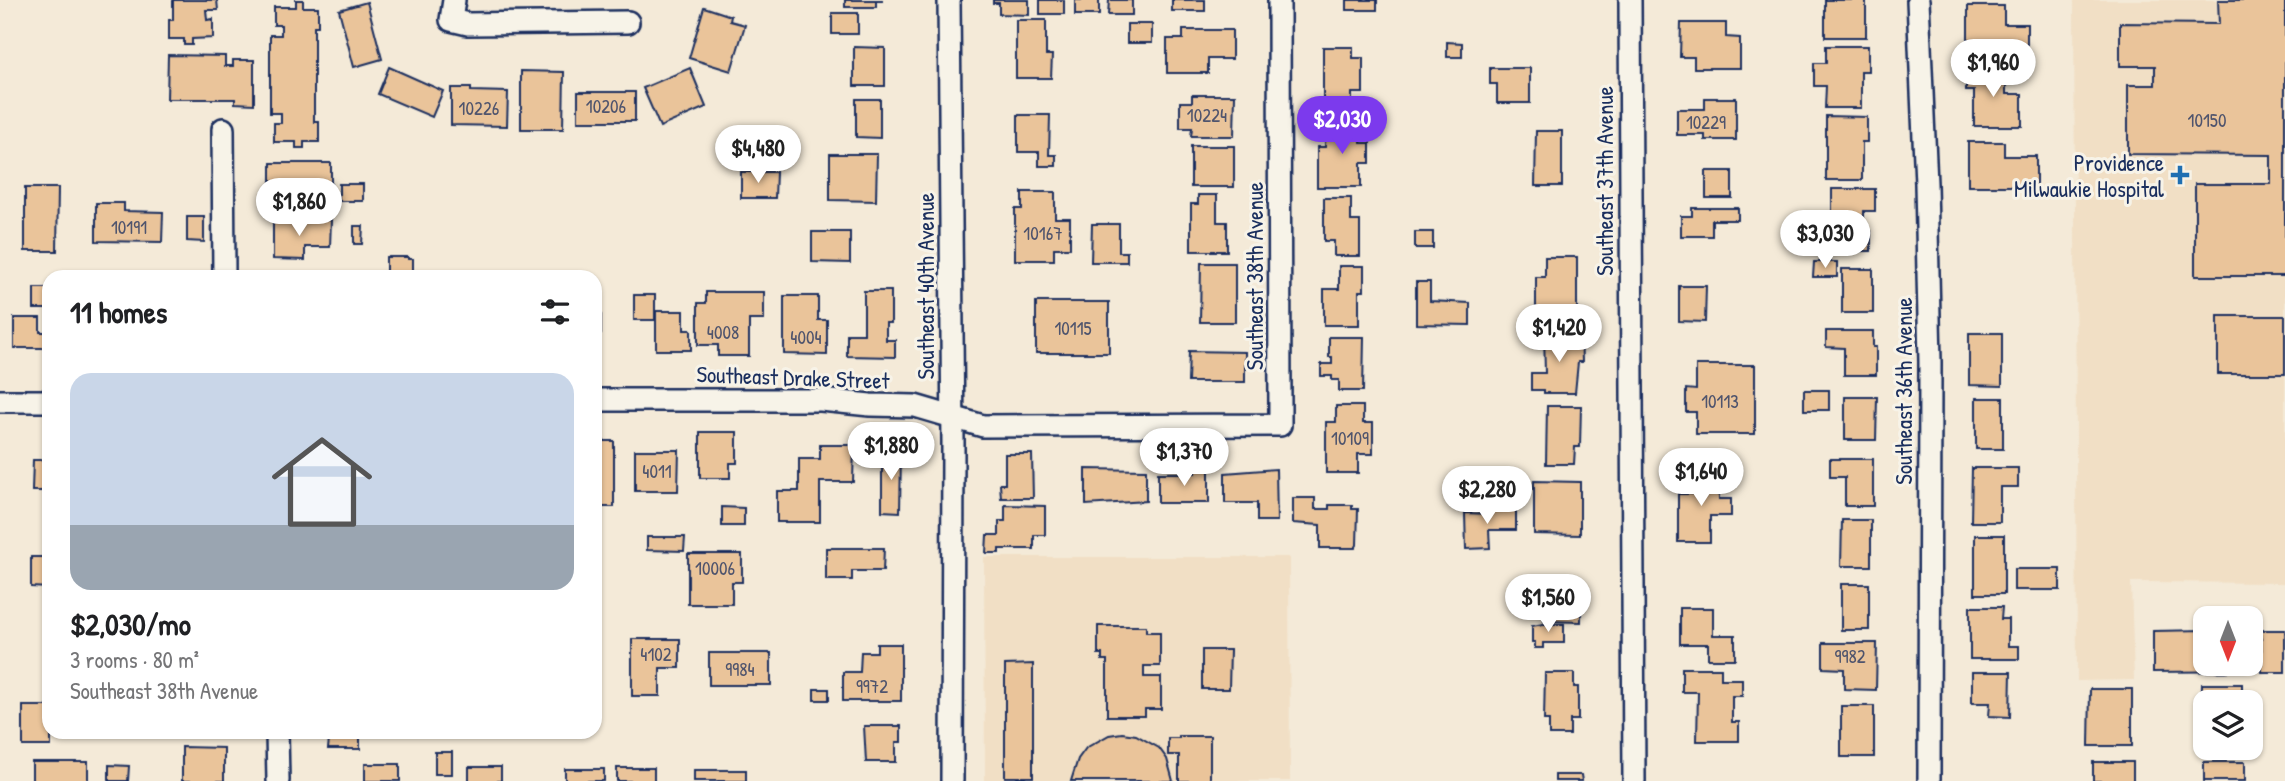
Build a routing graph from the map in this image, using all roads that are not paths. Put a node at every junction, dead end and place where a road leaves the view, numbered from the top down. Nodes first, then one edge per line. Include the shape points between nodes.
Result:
1 (454, 0) edge
2 (949, 0) edge
3 (1279, 0) edge
4 (1630, 0) edge
5 (1918, 0) edge
6 (628, 22) dead end
7 (223, 129) dead end
8 (224, 270) edge
9 (602, 400) edge
10 (0, 401) edge
11 (42, 401) edge
12 (953, 417) junction
13 (1280, 425) joint
14 (277, 739) edge
15 (278, 781) edge
16 (952, 781) edge
17 (1634, 781) edge
18 (1929, 781) edge

1 - 6 street via 451,20 468,24
2 - 12 street, Southeast 40th Avenue
3 - 13 street, Southeast 38th Avenue
4 - 17 street, Southeast 37th Avenue
5 - 18 street, Southeast 36th Avenue via 1930,362
7 - 8 street
9 - 12 street, Southeast Drake Street via 821,400 915,406
10 - 11 street
12 - 13 street, Southeast Drake Street via 983,426
12 - 16 street, Southeast 40th Avenue
14 - 15 street

